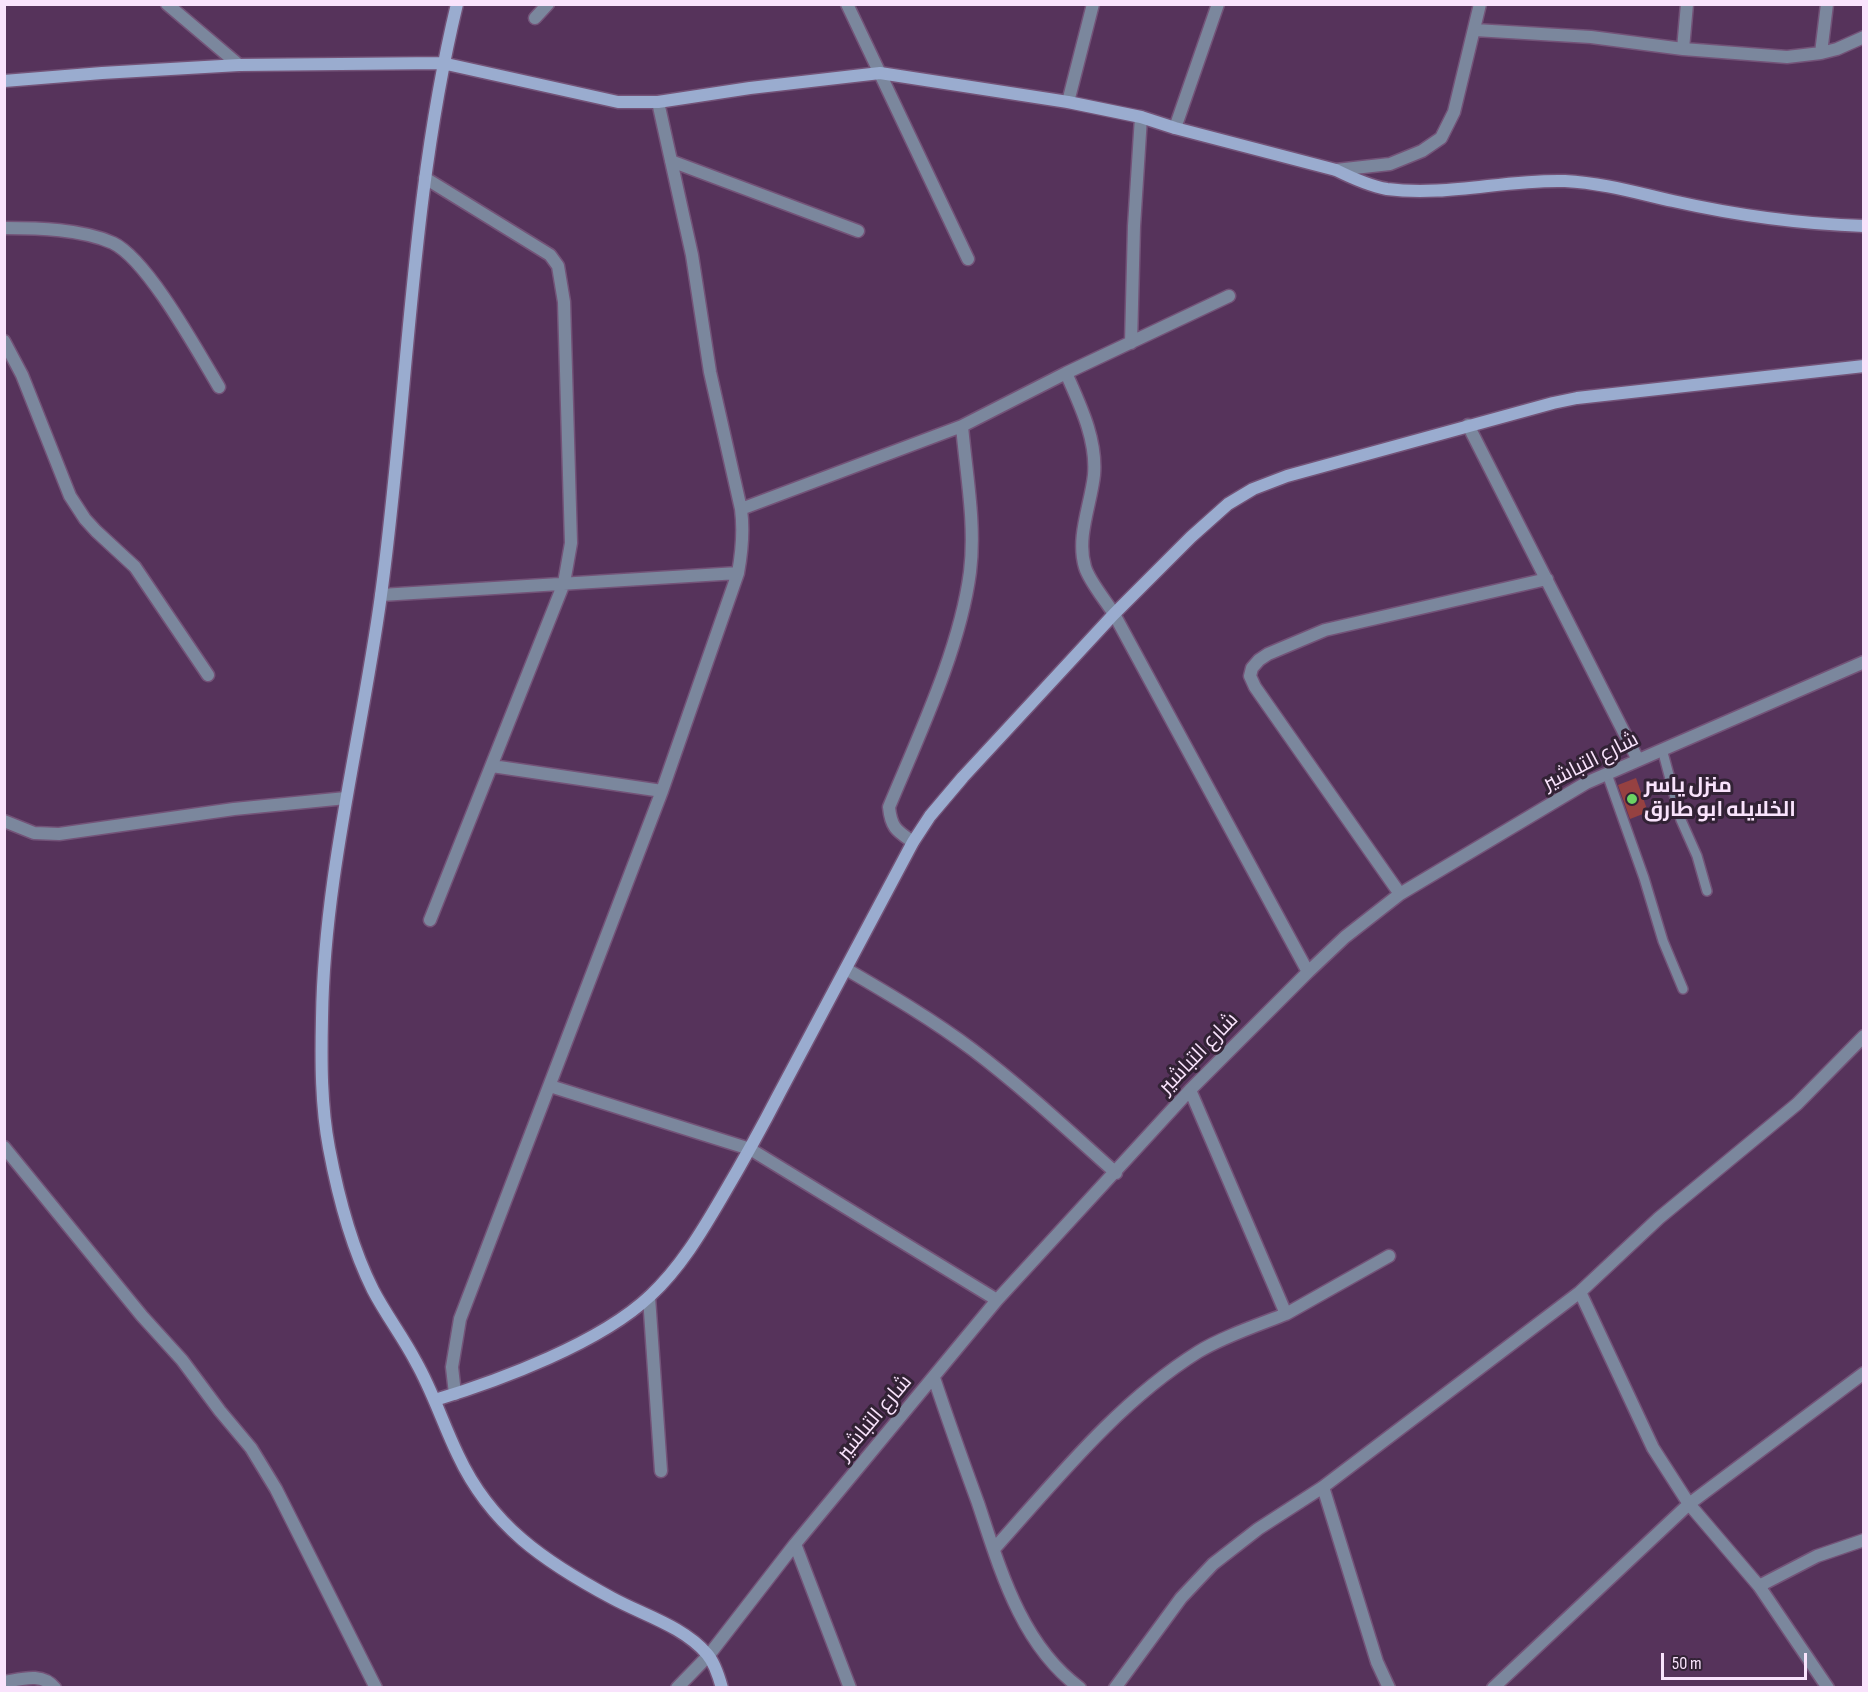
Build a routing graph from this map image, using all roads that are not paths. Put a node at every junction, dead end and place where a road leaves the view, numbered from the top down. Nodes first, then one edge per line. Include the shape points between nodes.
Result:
1 (167, 4) edge
2 (457, 4) edge
3 (548, 4) edge
4 (848, 4) edge
5 (1093, 4) edge
6 (1218, 4) edge
7 (1480, 4) edge
8 (1687, 4) edge
9 (1827, 4) edge
10 (535, 18) dead end
11 (1475, 30) junction
12 (1863, 37) edge
13 (1683, 49) junction
14 (1821, 53) junction
15 (442, 63) junction
16 (239, 65) junction
17 (880, 74) junction
18 (4, 81) edge
19 (657, 102) junction
20 (1068, 102) junction
21 (1141, 117) junction
22 (1175, 128) junction
23 (671, 161) junction
24 (1336, 170) junction
25 (425, 178) junction
26 (1863, 226) edge
27 (4, 228) edge
28 (858, 231) dead end
29 (968, 259) dead end
30 (1228, 296) dead end
31 (4, 340) edge
32 (1131, 343) junction
33 (1863, 366) edge
34 (1066, 373) junction
35 (219, 387) dead end
36 (1468, 425) junction
37 (962, 426) junction
38 (741, 509) junction
39 (738, 573) junction
40 (1547, 579) junction
41 (564, 583) junction
42 (381, 595) junction
43 (1114, 614) junction
44 (1863, 662) edge
45 (208, 675) dead end
46 (1662, 749) junction
47 (1638, 760) junction
48 (492, 766) junction
49 (1607, 774) junction
50 (662, 791) junction
51 (346, 798) junction
52 (4, 821) edge
53 (914, 842) junction
54 (1707, 891) dead end
55 (1400, 894) junction
56 (430, 920) dead end
57 (846, 969) junction
58 (1308, 972) junction
59 (1683, 989) dead end
60 (1863, 1036) edge
61 (550, 1086) junction
62 (1190, 1090) junction
63 (4, 1147) edge
64 (750, 1149) junction
65 (1116, 1173) junction
66 (1389, 1256) dead end
67 (1580, 1292) junction
68 (649, 1297) junction
69 (997, 1300) junction
70 (1286, 1314) junction
71 (1863, 1372) edge
72 (934, 1378) junction
73 (455, 1394) junction
74 (435, 1400) junction
75 (661, 1471) dead end
76 (1323, 1487) junction
77 (1689, 1504) junction
78 (1863, 1540) edge
79 (795, 1544) junction
80 (994, 1549) junction
81 (1759, 1586) junction
82 (709, 1655) junction
83 (4, 1682) edge
84 (55, 1688) edge
85 (376, 1688) edge
86 (677, 1688) edge
87 (722, 1688) edge
88 (850, 1688) edge
89 (1080, 1688) edge
90 (1115, 1688) edge
91 (1389, 1688) edge
92 (1493, 1688) edge
93 (1828, 1688) edge

1 - 16 street
2 - 15 street
3 - 10 street
4 - 17 street
5 - 20 street
6 - 22 street
7 - 11 street
8 - 13 street
9 - 14 street
11 - 13 street via 1591,37
11 - 24 street via 1454,112 1441,138 1422,152 1390,164
12 - 14 street
13 - 14 street via 1786,57
15 - 16 street
15 - 19 street via 618,102
15 - 25 street
16 - 18 street
17 - 19 street
17 - 20 street
17 - 29 street
19 - 23 street
20 - 21 street
21 - 22 street
21 - 32 street
22 - 24 street
23 - 28 street
23 - 38 street via 692,255 710,372
24 - 26 street via 1386,189 1566,181 1626,188 1673,201 1760,216
25 - 41 street via 550,255 558,266 564,302 570,481 571,543
25 - 42 street
27 - 35 street via 59,231 100,239 122,249 158,289
30 - 32 street
31 - 45 street via 70,496 85,519 135,567
32 - 34 street
33 - 36 street via 1577,398
34 - 37 street
34 - 43 street via 1084,413 1092,444 1094,473 1081,548 1085,568
36 - 40 street
36 - 43 street via 1253,489 1228,504 1191,537
37 - 38 street
37 - 53 street via 972,524 970,572 948,659 889,807 896,831
38 - 39 street via 744,531
39 - 41 street
39 - 50 street
40 - 47 street
40 - 55 street via 1325,630 1268,654 1252,668 1250,676 1255,687
41 - 42 street
41 - 48 street
42 - 51 street
43 - 53 street via 945,797
43 - 58 street
44 - 46 street, شارع التباشير
46 - 47 street, شارع التباشير
46 - 54 lane via 1681,820
47 - 49 street, شارع التباشير
48 - 50 street
48 - 56 street
49 - 55 street, شارع التباشير
49 - 59 lane
50 - 61 street
51 - 52 street via 234,809 59,834 34,833
51 - 74 street via 322,969 321,1065 328,1143 354,1246 373,1289
53 - 57 street
55 - 58 street, شارع التباشير
57 - 64 street
57 - 65 street via 936,1023 974,1051
58 - 62 street, شارع التباشير
60 - 67 street via 1797,1104 1659,1218
61 - 64 street
61 - 73 street via 460,1319 452,1366
62 - 65 street, شارع التباشير
62 - 70 street
63 - 85 street via 251,1448 276,1489
64 - 68 street via 699,1235
64 - 69 street
65 - 69 street, شارع التباشير
66 - 70 street
67 - 76 street
67 - 77 street via 1653,1448
68 - 73 street via 576,1345
68 - 75 street
69 - 72 street, شارع التباشير
70 - 80 street via 1199,1351 1161,1379 1101,1432
71 - 77 street
72 - 79 street, شارع التباشير
72 - 80 street
73 - 74 street
74 - 82 street via 473,1485 526,1544 614,1599 677,1629
76 - 90 street via 1213,1564 1181,1598
76 - 91 street via 1377,1662
77 - 81 street
77 - 92 street
78 - 81 street via 1817,1556
79 - 82 street, شارع التباشير
79 - 88 street
80 - 89 street via 1012,1599 1035,1639
81 - 93 street
82 - 86 street, شارع التباشير
82 - 87 street
83 - 84 street via 39,1677

